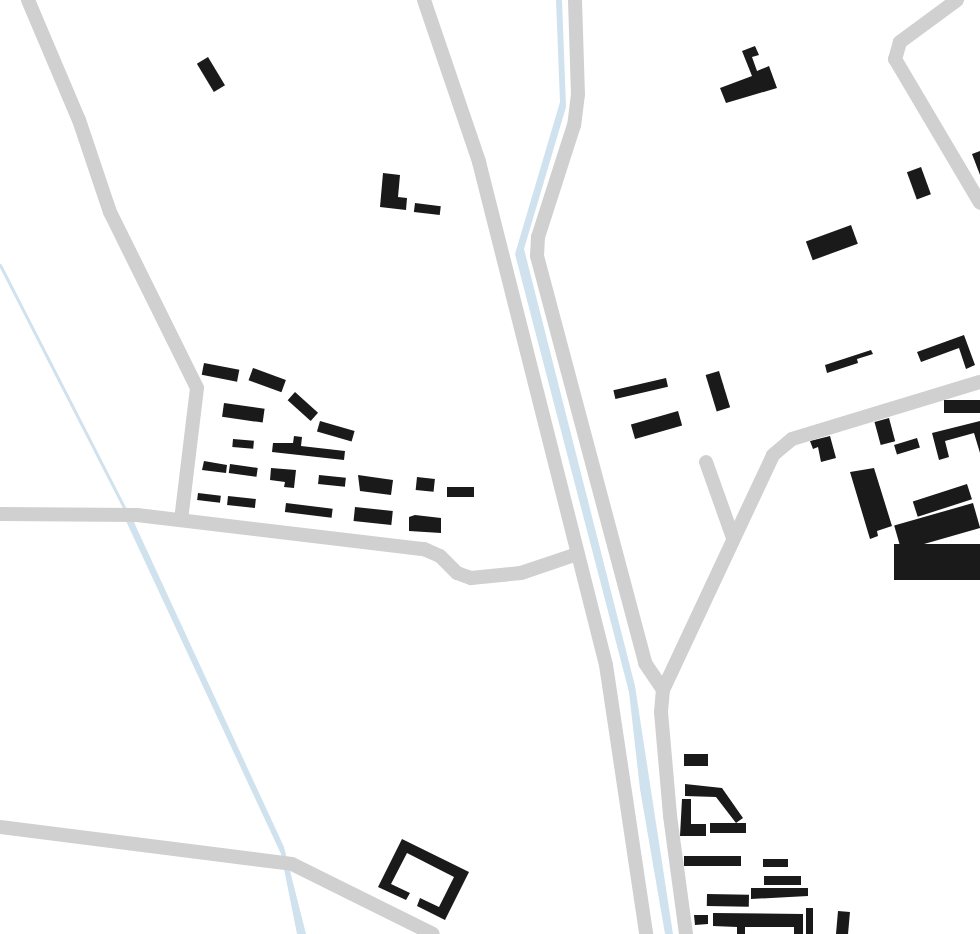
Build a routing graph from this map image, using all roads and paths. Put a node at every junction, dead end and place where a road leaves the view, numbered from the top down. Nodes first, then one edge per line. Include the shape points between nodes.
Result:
1 (28, 0) edge
2 (424, 0) edge
3 (575, 0) edge
4 (957, 0) edge
5 (980, 203) edge
6 (980, 382) edge
7 (706, 462) dead end
8 (0, 514) edge
9 (181, 520) junction
10 (734, 538) junction
11 (577, 554) junction
12 (663, 690) junction
13 (0, 827) edge
14 (433, 934) edge
15 (646, 934) edge
16 (686, 934) edge

1 - 9 street via 79,120 110,212 197,388
2 - 11 street via 478,162
3 - 12 street via 578,94 574,124 538,237 537,256 642,651 650,674
4 - 5 street via 900,42 895,59
6 - 10 street via 781,446
7 - 10 street
8 - 9 street via 137,515
9 - 11 street via 424,549 440,556 457,573 471,578 521,573
10 - 12 street
11 - 15 street via 614,708
12 - 16 street via 661,712 670,815
13 - 14 street via 285,862

